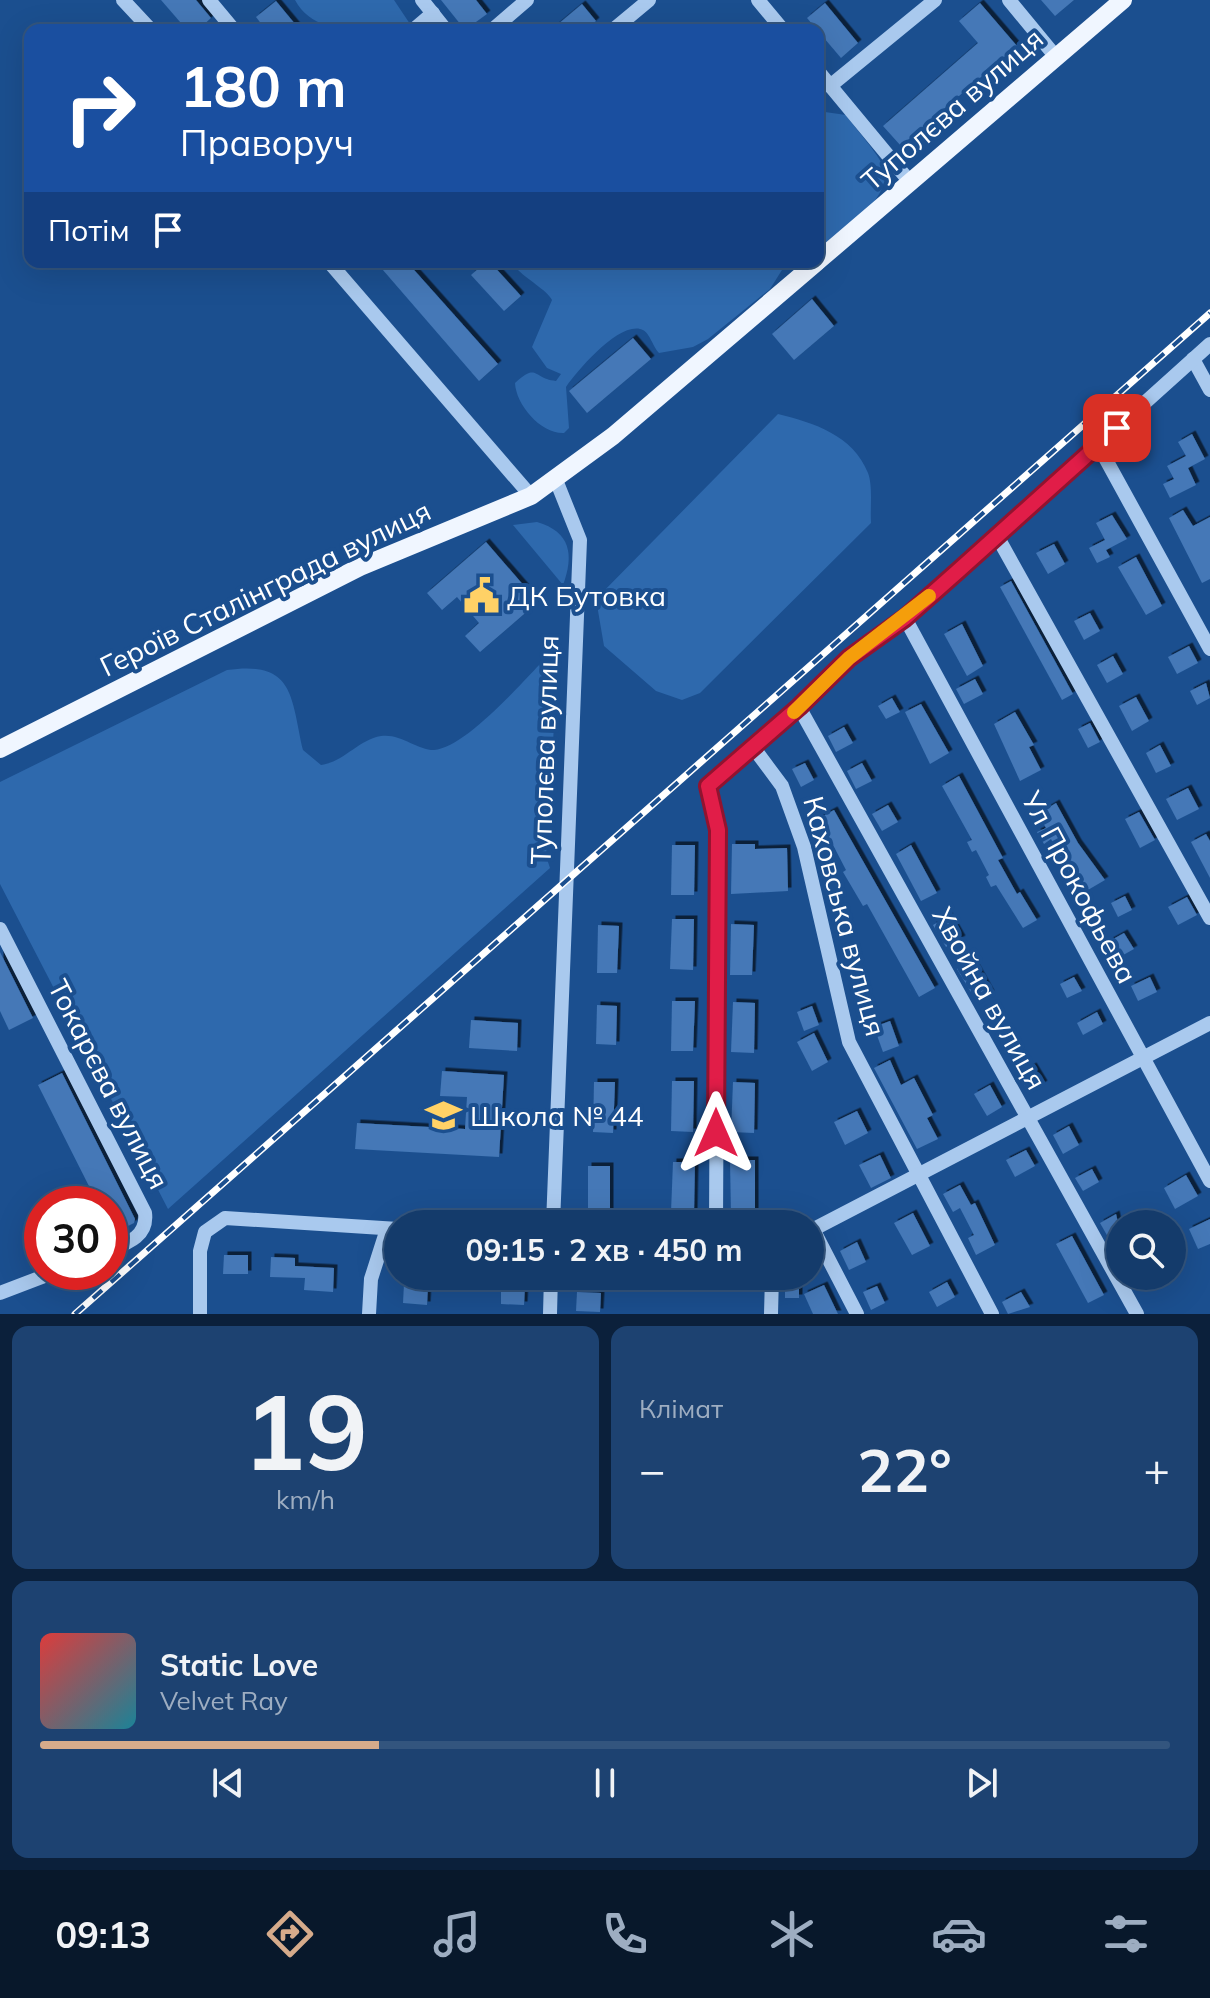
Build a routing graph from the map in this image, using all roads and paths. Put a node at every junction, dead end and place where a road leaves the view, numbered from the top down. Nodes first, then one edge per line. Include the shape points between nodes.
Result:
1 (123, 0) edge
2 (209, 0) edge
3 (422, 0) edge
4 (527, 0) edge
5 (649, 0) edge
6 (758, 0) edge
7 (1009, 0) edge
8 (1123, 0) edge
9 (927, 2) edge
10 (433, 13) junction
11 (145, 24) edge
12 (229, 24) edge
13 (420, 24) edge
14 (441, 24) edge
15 (499, 24) edge
16 (620, 24) edge
17 (778, 24) edge
18 (1056, 57) junction
19 (824, 78) edge
20 (830, 86) junction
21 (910, 182) junction
22 (824, 256) edge
23 (334, 268) edge
24 (810, 268) edge
25 (1210, 344) edge
26 (1193, 359) junction
27 (1210, 390) edge
28 (1098, 445) junction
29 (556, 480) junction
30 (531, 496) junction
31 (997, 536) junction
32 (905, 618) junction
33 (1210, 649) edge
34 (799, 707) junction
35 (753, 747) junction
36 (0, 749) edge
37 (1210, 918) edge
38 (0, 929) edge
39 (1210, 1023) edge
40 (1143, 1058) junction
41 (1028, 1119) junction
42 (918, 1177) junction
43 (1210, 1181) edge
44 (554, 1210) edge
45 (716, 1210) edge
46 (824, 1225) edge
47 (384, 1228) edge
48 (128, 1243) edge
49 (384, 1248) edge
50 (824, 1253) edge
51 (24, 1284) edge
52 (551, 1290) edge
53 (772, 1290) edge
54 (0, 1293) edge
55 (200, 1314) edge
56 (369, 1314) edge
57 (550, 1314) edge
58 (771, 1314) edge
59 (857, 1314) edge
60 (992, 1314) edge
61 (1137, 1314) edge

1 - 11 street
2 - 12 street
3 - 10 street
4 - 15 street
5 - 16 street
6 - 17 street
7 - 18 street
8 - 18 main road, Туполєва вулиця
9 - 20 street
10 - 13 street
10 - 14 street
18 - 21 main road, Туполєва вулиця
19 - 20 street
20 - 21 street
21 - 22 main road, Туполєва вулиця
23 - 30 street
24 - 29 main road, Туполєва вулиця
25 - 26 street
26 - 27 street
26 - 28 street
28 - 31 street
28 - 33 street
29 - 30 main road, Героїв Сталінграда вулиця
29 - 44 street, Туполєва вулиця via 580,540
30 - 36 main road, Героїв Сталінграда вулиця via 360,567
31 - 32 street
31 - 37 street
32 - 34 street via 849,658
32 - 40 street, Ул Прокофьева
34 - 35 street
34 - 41 street, Хвойна вулиця
35 - 42 street, Каховська вулиця via 782,786 804,847 849,1042
35 - 45 street via 708,786 718,830
38 - 48 street, Токарєва вулиця via 145,1213 140,1233
39 - 40 street
40 - 41 street
40 - 43 street, Ул Прокофьева
41 - 42 street
41 - 61 street, Хвойна вулиця
42 - 46 street
42 - 60 street, Каховська вулиця
47 - 55 street via 225,1218 209,1227 200,1251
49 - 56 street via 371,1279
50 - 59 street
51 - 54 street
52 - 57 street
53 - 58 street

